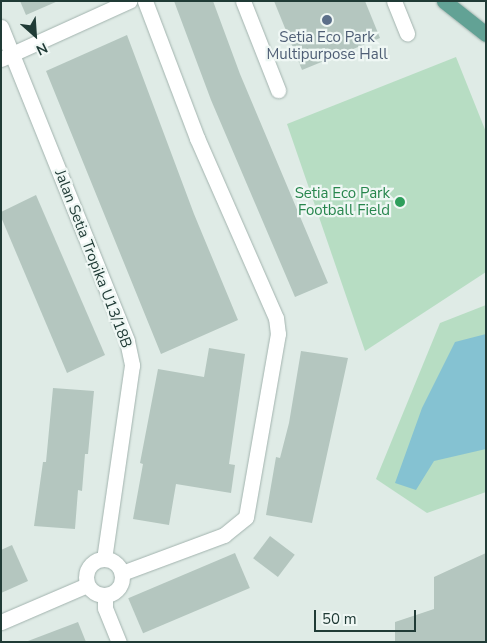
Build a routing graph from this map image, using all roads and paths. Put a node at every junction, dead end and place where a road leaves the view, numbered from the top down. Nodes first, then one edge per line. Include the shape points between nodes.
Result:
1 (129, 1) edge
2 (145, 1) edge
3 (243, 1) edge
4 (394, 1) edge
5 (444, 1) edge
6 (1, 26) edge
7 (407, 33) dead end
8 (486, 34) edge
9 (7, 56) edge
10 (278, 90) dead end
11 (104, 560) junction
12 (122, 573) junction
13 (87, 585) junction
14 (106, 596) junction
15 (1, 622) edge
16 (119, 642) edge

1 - 9 street
2 - 12 street via 197,138 276,318 278,334 246,518 224,535
3 - 10 street
4 - 7 street
5 - 8 main road
6 - 9 street, Jalan Setia Tropika U13/18B
9 - 11 street, Jalan Setia Tropika U13/18B via 127,341 132,365
11 - 12 street via 115,563
11 - 13 street via 89,568
12 - 14 street via 120,586
13 - 14 street via 95,593
13 - 15 street
14 - 16 street via 105,608

